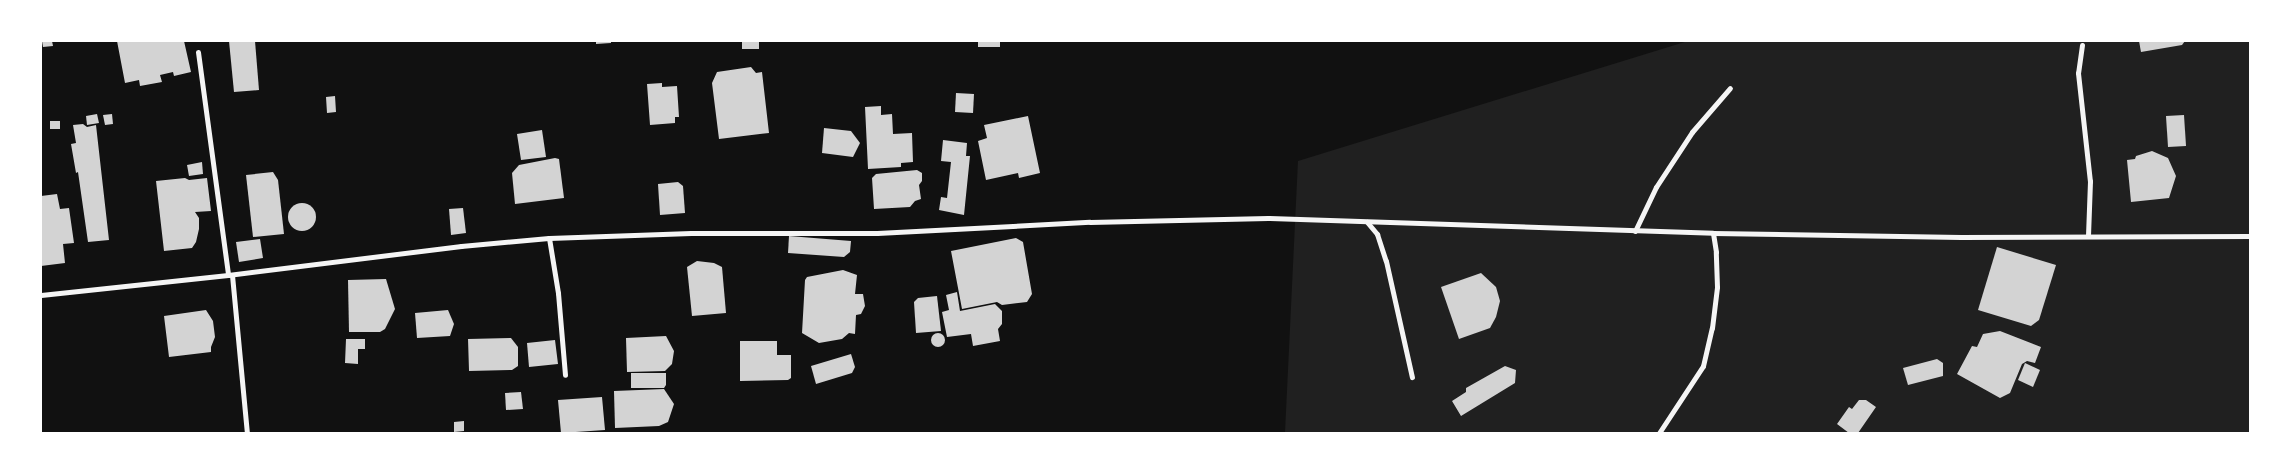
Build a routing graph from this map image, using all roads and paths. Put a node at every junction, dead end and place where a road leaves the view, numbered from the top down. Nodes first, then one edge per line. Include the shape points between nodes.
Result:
1 (2082, 45) dead end
2 (198, 52) dead end
3 (1730, 88) dead end
4 (1367, 222) junction
5 (1635, 231) junction
6 (1713, 233) junction
7 (2088, 236) junction
8 (2250, 236) edge
9 (549, 238) junction
10 (230, 275) junction
11 (41, 295) edge
12 (565, 375) dead end
13 (1412, 377) dead end
14 (247, 433) edge
15 (1659, 433) edge

1 - 7 street via 2078,73 2090,181
2 - 10 street
3 - 5 street via 1692,132 1656,187
4 - 5 street
4 - 9 street via 1181,219 877,233 691,233
4 - 13 street via 1376,234 1386,260
5 - 6 street
6 - 7 street
6 - 15 street via 1717,287 1703,366
7 - 8 street
9 - 10 street
9 - 12 street via 558,293
10 - 11 street
10 - 14 street

